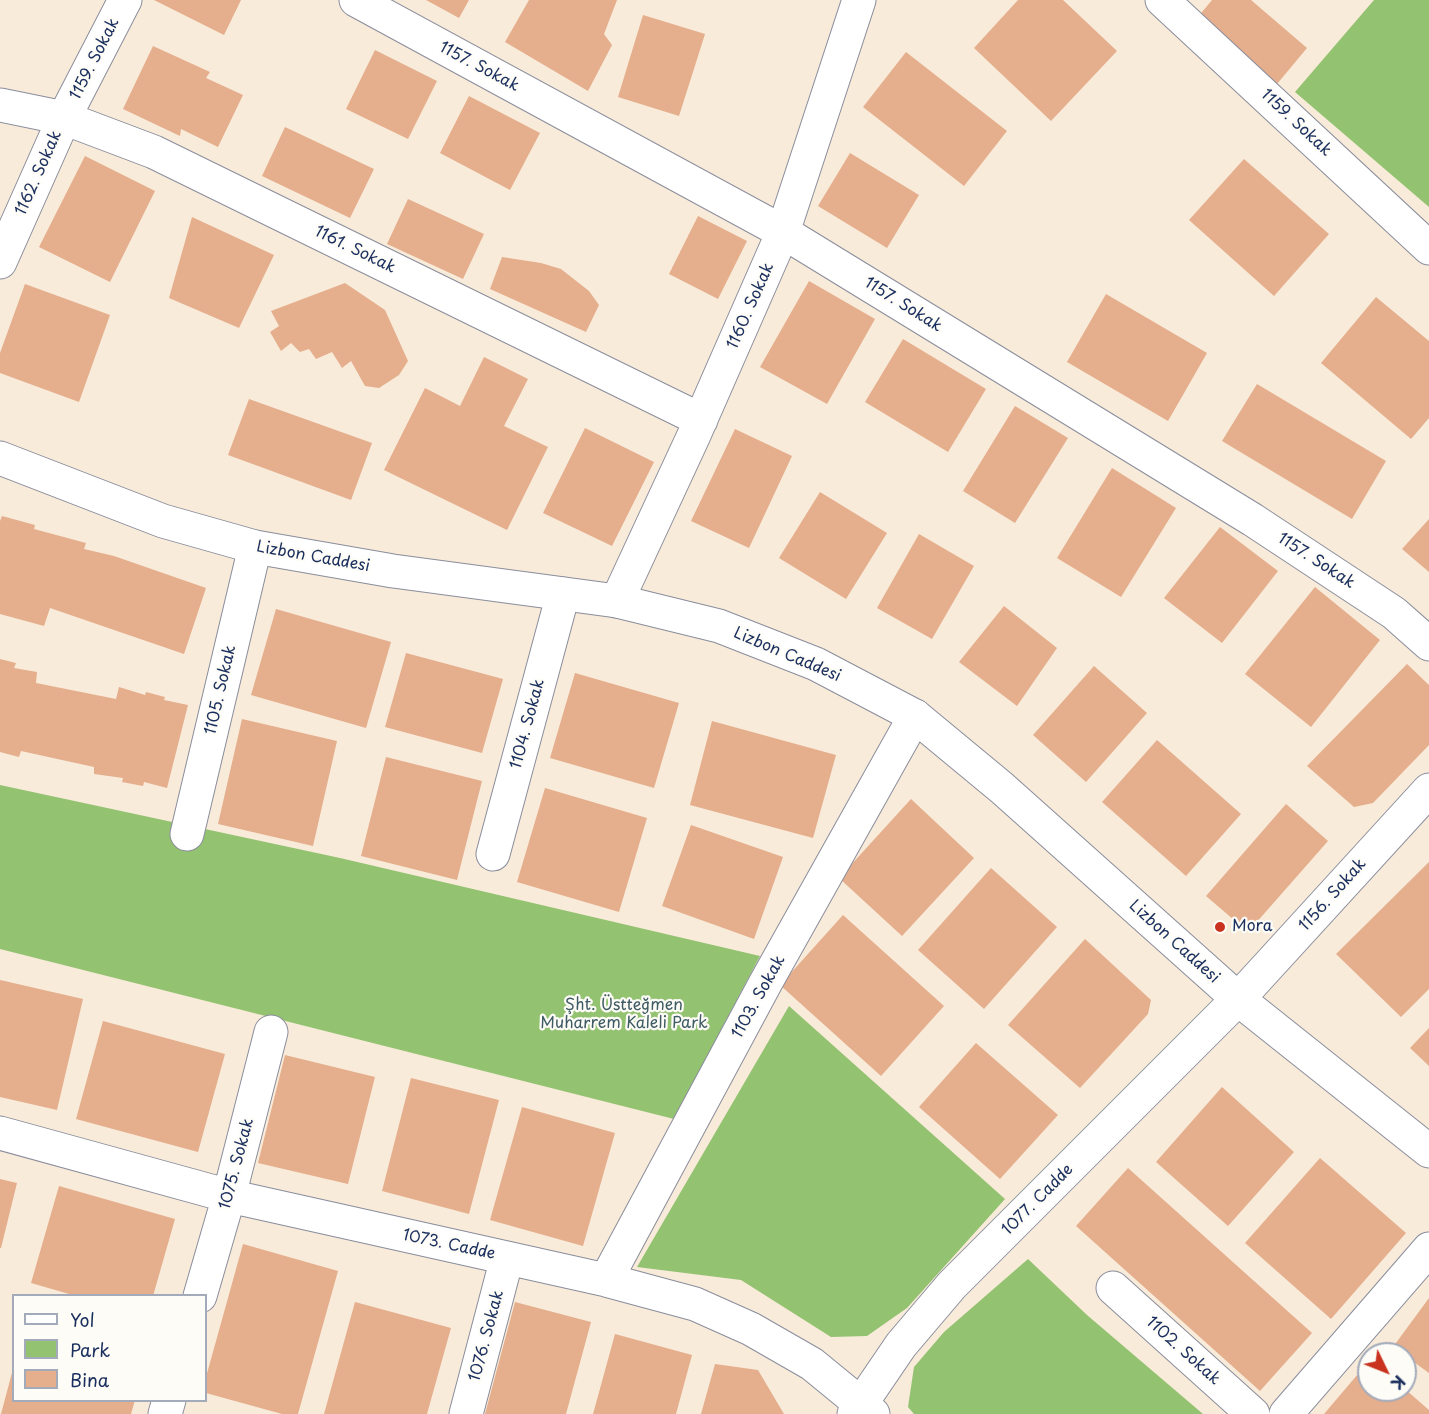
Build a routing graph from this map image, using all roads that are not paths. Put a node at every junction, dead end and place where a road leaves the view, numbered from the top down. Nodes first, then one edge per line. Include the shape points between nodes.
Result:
1 (125, 0) edge
2 (356, 0) edge
3 (859, 0) edge
4 (1162, 0) edge
5 (0, 105) edge
6 (64, 118) junction
7 (783, 232) junction
8 (1429, 248) edge
9 (0, 262) edge
10 (701, 420) junction
11 (0, 458) edge
12 (255, 547) junction
13 (563, 594) junction
14 (617, 601) junction
15 (1429, 644) edge
16 (915, 716) junction
17 (1429, 790) edge
18 (187, 834) dead end
19 (493, 854) dead end
20 (1238, 999) junction
21 (271, 1032) dead end
22 (0, 1133) edge
23 (1429, 1150) edge
24 (229, 1196) junction
25 (1429, 1249) edge
26 (507, 1258) junction
27 (606, 1280) junction
28 (1113, 1288) dead end
29 (201, 1294) edge
30 (863, 1410) edge
31 (466, 1414) edge
32 (1252, 1414) edge
33 (1287, 1414) edge

1 - 6 street, 1159. Sokak
2 - 7 street, 1157. Sokak
3 - 7 street, 1160. Sokak
4 - 8 street, 1159. Sokak
5 - 6 street, 1161. Sokak
6 - 9 street, 1162. Sokak
6 - 10 street, 1161. Sokak via 154,152
7 - 10 street, 1160. Sokak
7 - 15 street, 1157. Sokak via 1253,520 1394,613
10 - 14 street, 1160. Sokak
11 - 12 street, Lizbon Caddesi via 163,521
12 - 13 street, Lizbon Caddesi
12 - 18 street, 1105. Sokak
13 - 14 street, Lizbon Caddesi
13 - 19 street, 1104. Sokak
14 - 16 street, Lizbon Caddesi via 719,626 816,664
16 - 20 street, Lizbon Caddesi via 1002,788
16 - 27 street, 1103. Sokak
17 - 20 street, 1156. Sokak
20 - 23 street, Lizbon Caddesi
20 - 30 street, 1077. Cadde via 952,1285 901,1345
21 - 24 street, 1075. Sokak
22 - 24 street, 1073. Cadde
24 - 26 street, 1073. Cadde
24 - 29 street, 1075. Sokak
25 - 33 street
26 - 27 street, 1073. Cadde
26 - 31 street, 1076. Sokak
27 - 30 street, 1073. Cadde via 695,1304 751,1329 812,1364
28 - 32 street, 1102. Sokak

